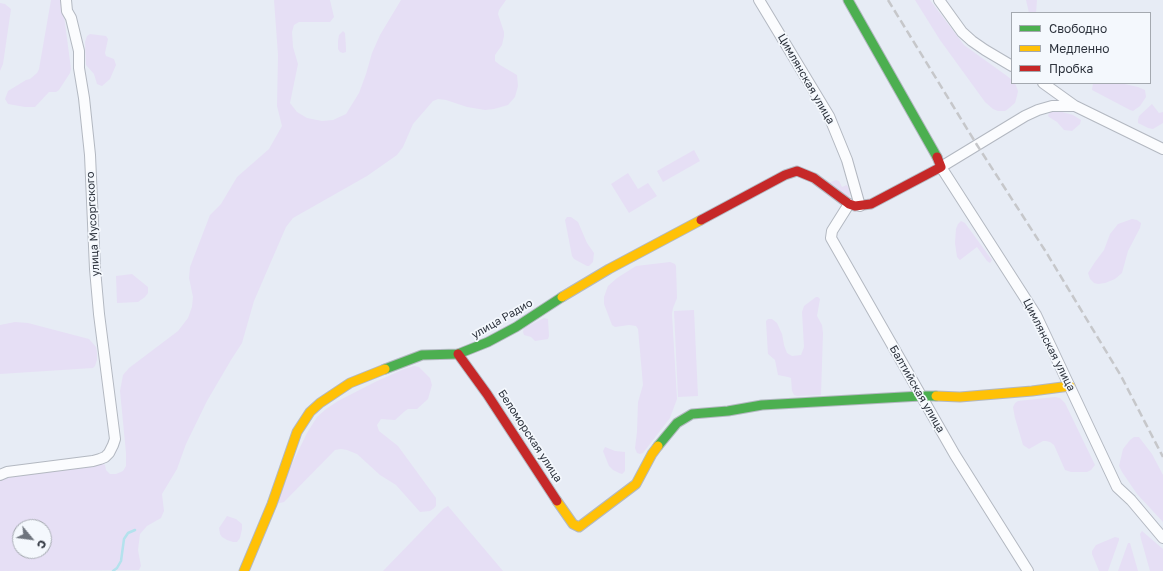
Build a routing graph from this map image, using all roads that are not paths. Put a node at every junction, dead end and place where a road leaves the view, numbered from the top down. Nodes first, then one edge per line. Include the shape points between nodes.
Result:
1 (66, 0) edge
2 (759, 0) edge
3 (848, 0) edge
4 (939, 0) edge
5 (1011, 65) edge
6 (1045, 84) edge
7 (1075, 106) junction
8 (1163, 149) edge
9 (941, 167) junction
10 (849, 204) junction
11 (860, 206) junction
12 (458, 354) junction
13 (1070, 386) junction
14 (921, 396) junction
15 (0, 475) edge
16 (1163, 538) edge
17 (244, 571) edge
18 (1028, 571) edge

1 - 15 street, улица Мусоргского via 79,51 90,155 99,314 114,439 105,456 93,461
2 - 11 street, Цимлянская улица via 829,116
3 - 9 main road via 928,139
4 - 5 street via 962,32
6 - 7 street
7 - 8 street
7 - 9 street via 1052,106 1025,116
9 - 11 main road via 871,204
9 - 13 street, Цимлянская улица via 1036,315
10 - 11 main road
10 - 12 main road, улица Радио via 806,174 797,171 785,175 609,269 499,336
10 - 14 street, Балтийская улица via 832,231 831,238
12 - 14 main road, Беломорская улица via 566,515 579,527 636,484 652,454 677,422 692,414 762,405
12 - 17 main road, улица Радио via 422,355 392,366 350,383 310,412 297,432 272,504
13 - 14 main road via 960,397
13 - 16 street, Цимлянская улица via 1117,487
14 - 18 street, Балтийская улица

